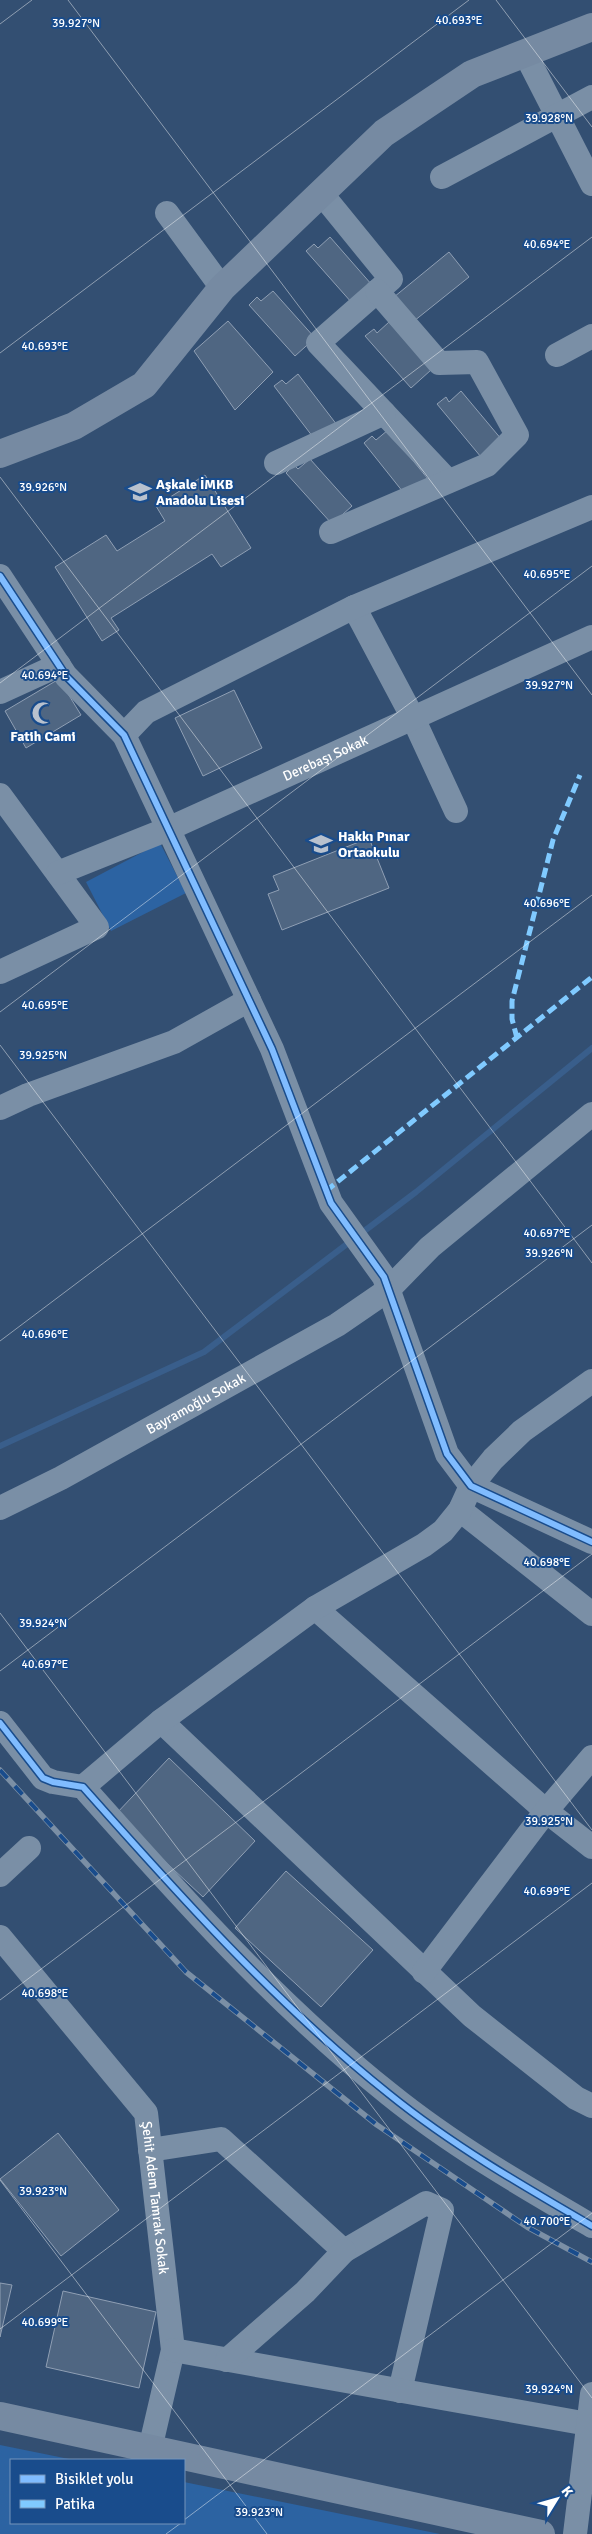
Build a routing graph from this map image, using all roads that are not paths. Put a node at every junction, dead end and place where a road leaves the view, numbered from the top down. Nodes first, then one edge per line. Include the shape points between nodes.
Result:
1 (592, 27) edge
2 (525, 53) junction
3 (592, 97) edge
4 (556, 114) junction
5 (442, 176) dead end
6 (592, 184) edge
7 (320, 193) junction
8 (167, 214) dead end
9 (222, 288) junction
10 (377, 291) junction
11 (592, 336) edge
12 (557, 355) dead end
13 (384, 413) junction
14 (0, 454) edge
15 (276, 464) dead end
16 (448, 481) junction
17 (592, 507) edge
18 (331, 532) dead end
19 (0, 576) edge
20 (354, 607) junction
21 (592, 637) edge
22 (59, 665) junction
23 (0, 692) edge
24 (413, 718) junction
25 (124, 735) junction
26 (0, 795) edge
27 (456, 811) dead end
28 (168, 830) junction
29 (58, 873) junction
30 (0, 972) edge
31 (248, 1000) junction
32 (0, 1108) edge
33 (592, 1114) edge
34 (386, 1284) junction
35 (592, 1381) edge
36 (471, 1486) junction
37 (0, 1508) edge
38 (460, 1510) junction
39 (592, 1542) edge
40 (315, 1608) junction
41 (592, 1614) edge
42 (161, 1721) junction
43 (0, 1723) edge
44 (592, 1757) edge
45 (82, 1787) junction
46 (546, 1811) junction
47 (592, 1846) edge
48 (29, 1848) dead end
49 (0, 1875) edge
50 (0, 1937) edge
51 (424, 1972) junction
52 (592, 2106) edge
53 (150, 2150) junction
54 (592, 2226) edge
55 (344, 2251) junction
56 (173, 2350) junction
57 (227, 2360) junction
58 (400, 2390) junction
59 (592, 2394) edge
60 (0, 2416) edge
61 (588, 2424) junction
62 (150, 2449) junction
63 (541, 2534) edge
64 (576, 2534) edge

1 - 2 street
2 - 4 street
2 - 7 street via 472,74 384,133
3 - 4 street
4 - 5 street
4 - 6 street
7 - 9 street
7 - 10 street via 391,279
8 - 9 street
9 - 14 street via 144,385 74,426
10 - 13 street via 318,343
10 - 16 street via 439,363 477,362 517,435 487,466
11 - 12 street
13 - 15 street
13 - 16 street
16 - 18 street
17 - 20 street
19 - 22 street
20 - 24 street
20 - 25 street via 146,712
21 - 24 street, Derebaşı Sokak
22 - 23 street
22 - 25 street
24 - 27 street
24 - 28 street, Derebaşı Sokak
25 - 28 street
26 - 29 street
28 - 29 street, Derebaşı Sokak
28 - 31 street
29 - 30 street via 97,927
31 - 32 street via 174,1042
31 - 34 street via 272,1049 331,1203
33 - 34 street, Bayramoğlu Sokak
34 - 36 street via 447,1454
34 - 37 street, Bayramoğlu Sokak via 338,1325 209,1398
35 - 36 street via 522,1431
36 - 38 street
36 - 39 street
38 - 40 street via 443,1531 424,1545
38 - 41 street
40 - 42 street
40 - 46 street
42 - 45 street
42 - 51 street
43 - 45 street via 43,1778
44 - 46 street
45 - 54 street via 213,1929 354,2066 459,2145
46 - 47 street
46 - 51 street
48 - 49 street
50 - 53 street, Şehit Adem Tamrak Sokak via 146,2113
51 - 52 street via 472,2016 576,2098
53 - 55 street via 221,2139
53 - 56 street, Şehit Adem Tamrak Sokak
55 - 57 street via 305,2292
55 - 58 street via 426,2203 442,2210
56 - 57 street
56 - 62 street, Şehit Adem Tamrak Sokak
57 - 58 street
58 - 61 street
59 - 61 street
60 - 62 street
61 - 64 street
62 - 63 street

